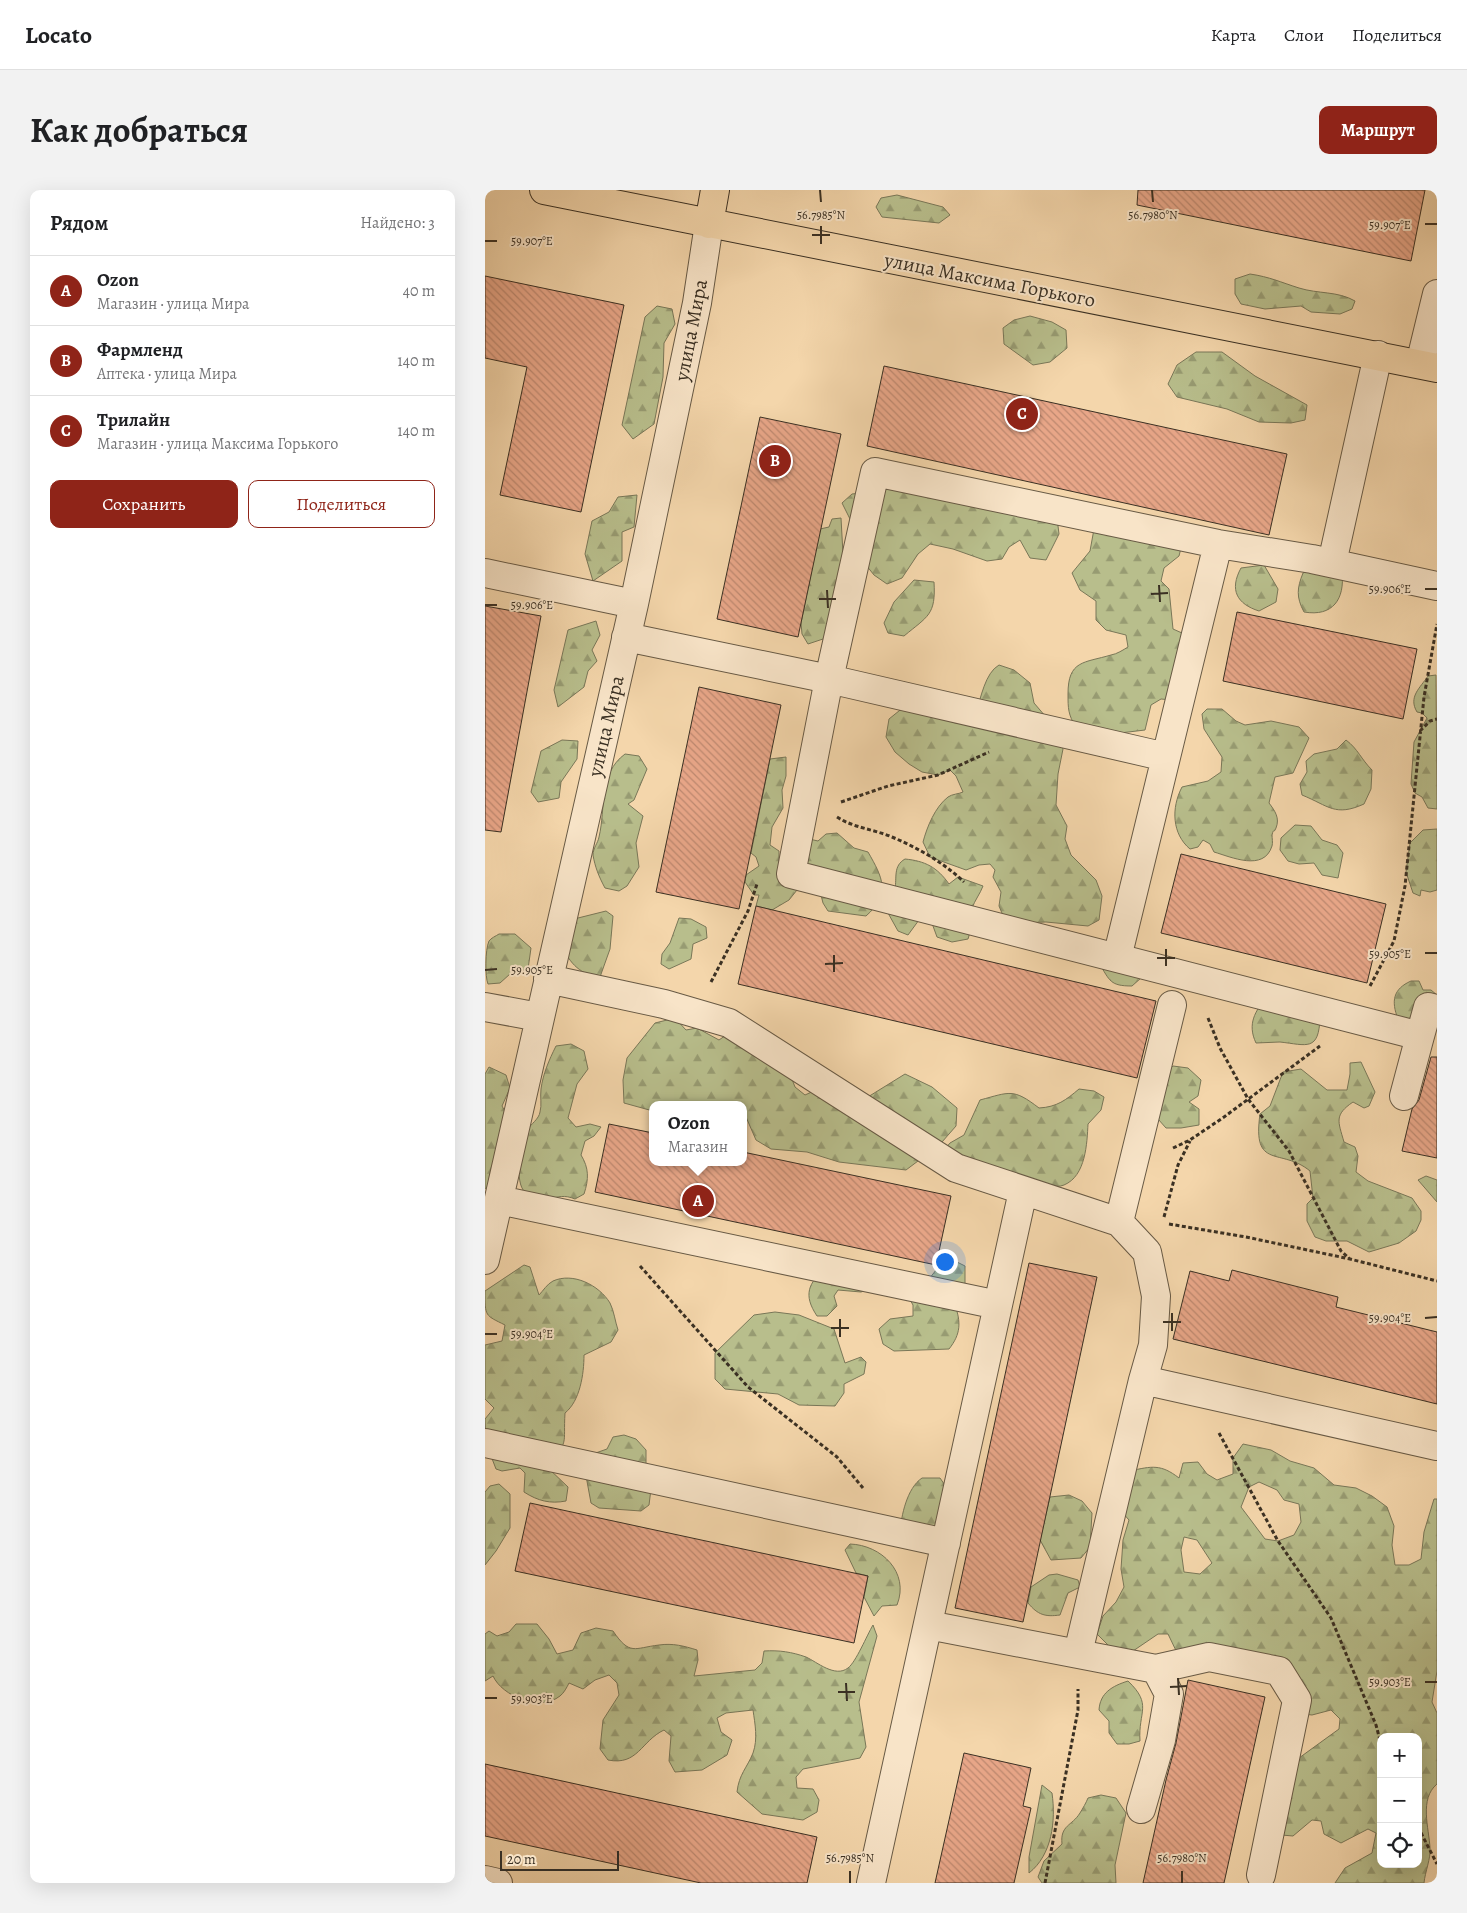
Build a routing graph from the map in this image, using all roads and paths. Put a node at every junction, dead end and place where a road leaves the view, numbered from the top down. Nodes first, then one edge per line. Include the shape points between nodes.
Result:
1 (544, 190) edge
2 (715, 190) edge
3 (709, 224) junction
4 (1437, 294) edge
5 (1378, 355) junction
6 (1428, 366) edge
7 (1218, 544) junction
8 (1332, 563) junction
9 (485, 573) edge
10 (1437, 586) edge
11 (634, 604) junction
12 (1437, 624) edge
13 (626, 637) junction
14 (829, 679) junction
15 (1437, 719) edge
16 (1021, 723) junction
17 (1420, 731) junction
18 (1166, 757) junction
19 (812, 808) junction
20 (757, 880) dead end
21 (965, 883) dead end
22 (1117, 958) junction
23 (1180, 974) junction
24 (549, 979) junction
25 (1172, 1005) dead end
26 (485, 1007) edge
27 (682, 1009) junction
28 (1437, 1009) edge
29 (539, 1017) junction
30 (1349, 1018) junction
31 (1419, 1036) junction
32 (1404, 1096) dead end
33 (1248, 1099) junction
34 (1190, 1140) junction
35 (1136, 1154) junction
36 (1023, 1190) junction
37 (499, 1200) junction
38 (1119, 1222) junction
39 (619, 1225) junction
40 (1350, 1259) junction
41 (485, 1260) edge
42 (1437, 1281) edge
43 (998, 1305) junction
44 (1143, 1380) junction
45 (1207, 1394) junction
46 (485, 1443) edge
47 (1437, 1446) edge
48 (886, 1530) junction
49 (945, 1543) junction
50 (928, 1625) junction
51 (1078, 1653) junction
52 (1156, 1669) junction
53 (1378, 1733) edge
54 (1141, 1810) dead end
55 (1422, 1835) edge
56 (1437, 1864) edge
57 (1261, 1875) dead end
58 (485, 1880) edge
59 (499, 1883) edge
60 (871, 1883) edge
61 (1045, 1883) edge

1 - 3 main road, улица Максима Горького
2 - 3 main road, улица Мира
3 - 5 main road, улица Максима Горького
3 - 11 street, улица Мира via 697,303
4 - 6 street
5 - 6 main road, улица Максима Горького
5 - 8 street
7 - 8 street
7 - 14 street via 875,472
7 - 18 street
8 - 10 street
9 - 11 street
11 - 13 street, улица Мира
12 - 17 path
13 - 14 street
13 - 24 street, улица Мира
14 - 16 street
14 - 19 street
15 - 17 path
16 - 18 street
16 - 19 path via 986,754 938,775
17 - 30 path via 1405,886 1394,941
18 - 22 street
19 - 21 path via 891,837 944,864
19 - 22 street via 791,874
20 - 27 path via 748,912 705,991
22 - 23 street
23 - 30 street
23 - 33 path via 1199,994 1220,1048
24 - 27 street via 605,989
24 - 29 street, улица Мира
25 - 35 street
26 - 29 street
27 - 36 street via 729,1023 956,1168
28 - 31 street via 1428,1007
29 - 37 street, улица Мира
30 - 31 street
30 - 33 path via 1336,1034
31 - 32 street
33 - 34 path
33 - 40 path via 1289,1150 1335,1242
34 - 35 path via 1163,1152
34 - 40 path via 1178,1165 1162,1223 1246,1236
35 - 38 street
36 - 38 street
36 - 43 street
37 - 39 street
37 - 41 street, улица Мира
38 - 44 street via 1147,1252 1156,1296 1153,1345
39 - 43 street
39 - 48 path via 641,1266 710,1347 747,1387 837,1457 870,1496
40 - 42 path
43 - 49 street
44 - 45 street
44 - 51 street
45 - 47 street
45 - 53 path via 1216,1429 1278,1541 1331,1618
46 - 48 street
48 - 49 street
49 - 50 street
50 - 51 street
50 - 60 street
51 - 52 street
51 - 61 path via 1078,1710
52 - 54 street via 1169,1694 1161,1740
52 - 57 street via 1209,1657 1271,1670 1279,1672 1297,1700
55 - 56 path
58 - 59 street

